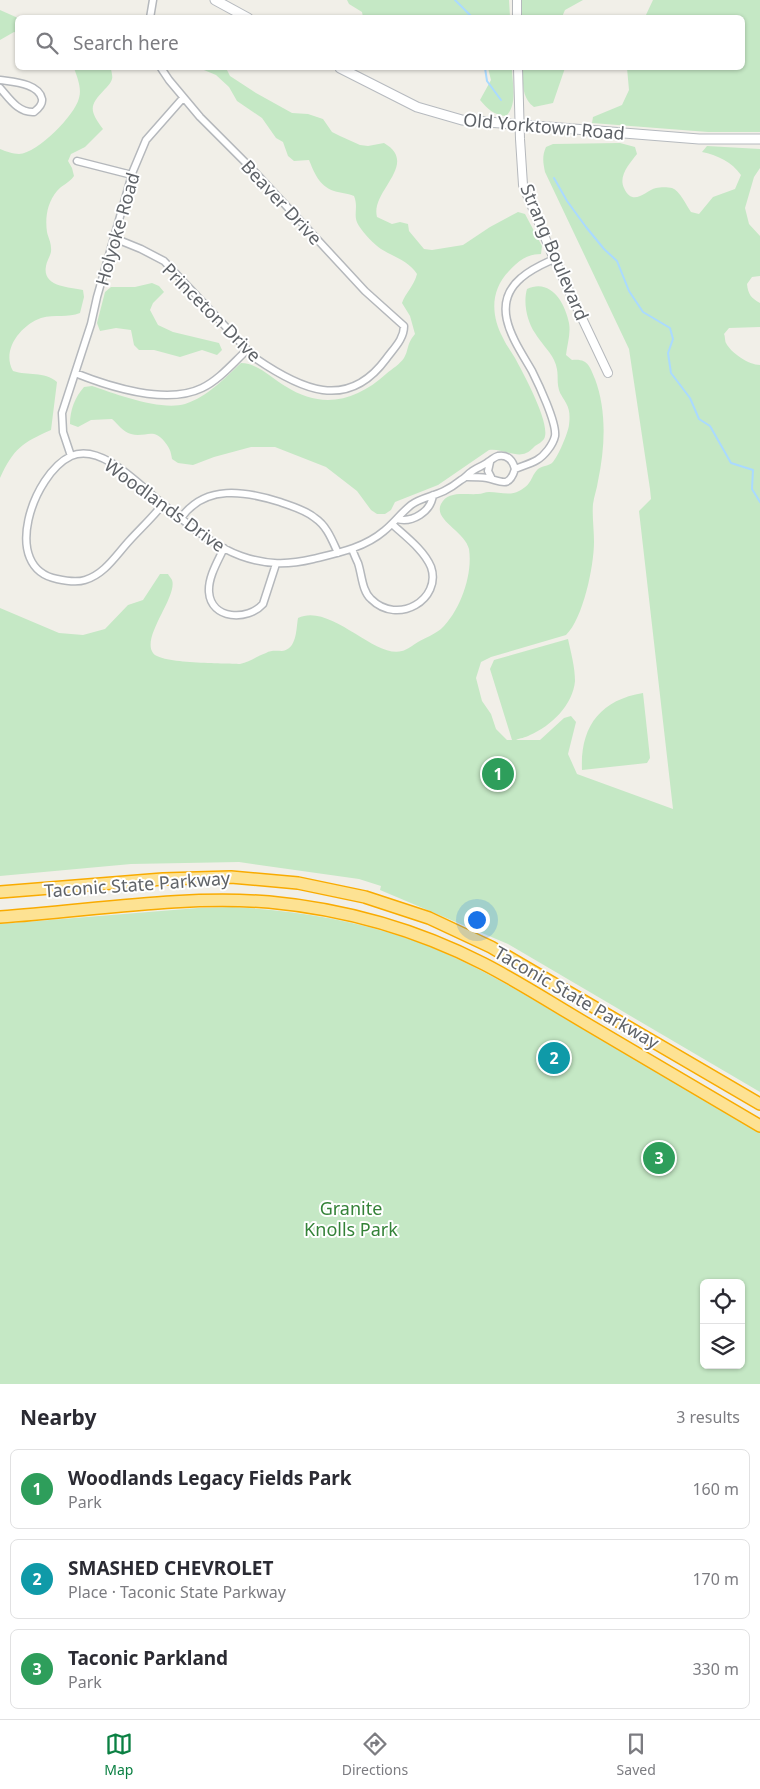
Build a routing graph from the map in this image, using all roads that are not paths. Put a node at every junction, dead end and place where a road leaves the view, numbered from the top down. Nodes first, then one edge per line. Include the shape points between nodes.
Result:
1 (153, 0) edge
2 (215, 0) edge
3 (517, 0) edge
4 (150, 15) edge
5 (242, 15) edge
6 (517, 15) edge
7 (163, 70) edge
8 (344, 70) edge
9 (518, 70) edge
10 (0, 80) edge
11 (0, 88) edge
12 (183, 98) junction
13 (519, 126) junction
14 (760, 139) edge
15 (77, 161) dead end
16 (132, 175) junction
17 (114, 238) junction
18 (554, 259) junction
19 (404, 333) joint
20 (246, 350) junction
21 (75, 373) junction
22 (608, 373) dead end
23 (71, 456) junction
24 (490, 462) junction
25 (515, 469) junction
26 (467, 477) junction
27 (492, 479) junction
28 (433, 496) junction
29 (162, 504) junction
30 (181, 518) junction
31 (395, 521) junction
32 (224, 548) junction
33 (352, 549) junction
34 (338, 553) junction
35 (276, 564) junction
36 (0, 892) edge
37 (0, 917) edge
38 (760, 1104) edge
39 (760, 1126) edge

1 - 4 street
2 - 5 main road
3 - 6 street
7 - 12 street, Beaver Drive
8 - 13 main road, Old Yorktown Road via 433,113
9 - 13 street, Strang Boulevard
10 - 11 street via 36,90 41,104 34,112 27,112 14,104
12 - 16 street, Holyoke Road via 146,140
12 - 19 street, Beaver Drive via 366,291 404,326
13 - 14 main road, Old Yorktown Road via 699,139
13 - 18 street, Strang Boulevard via 523,185
15 - 16 street
16 - 17 street, Holyoke Road
17 - 20 street, Princeton Drive via 164,261
17 - 21 street, Holyoke Road
18 - 22 street, Strang Boulevard
18 - 25 street via 520,278 508,298 506,320 513,340 544,397 555,428 555,436 546,452 538,460
19 - 20 street, Princeton Drive via 365,381 337,391 299,384
20 - 21 street via 211,383 174,395 147,394
21 - 23 street, Holyoke Road via 62,413 62,432
23 - 29 street, Woodlands Drive via 86,454 115,465 142,484
23 - 29 street via 47,476 28,515 28,553 34,567 46,577 76,581 96,574 110,564
24 - 25 street, Woodlands Drive via 505,456
24 - 26 street, Woodlands Drive
24 - 27 street via 488,471
25 - 27 street via 507,482
26 - 27 street
26 - 28 street, Woodlands Drive
28 - 31 street, Woodlands Drive via 412,504
28 - 31 street, Woodlands Drive via 428,507 418,516
29 - 30 street, Woodlands Drive
30 - 32 street, Woodlands Drive
30 - 34 street via 204,498 224,493 258,495 317,518
31 - 33 street, Woodlands Drive
31 - 33 street via 432,574 426,595 415,607 392,611 371,599 365,592
32 - 35 street, Woodlands Drive via 255,561
32 - 35 street via 211,578 209,594 213,604 230,616 248,615 259,610
33 - 34 street, Woodlands Drive
34 - 35 street, Woodlands Drive
36 - 38 highway, Taconic State Parkway via 208,877 298,883 365,897 429,918 491,947
37 - 39 highway, Taconic State Parkway via 225,900 292,905 373,921 423,937 484,964

